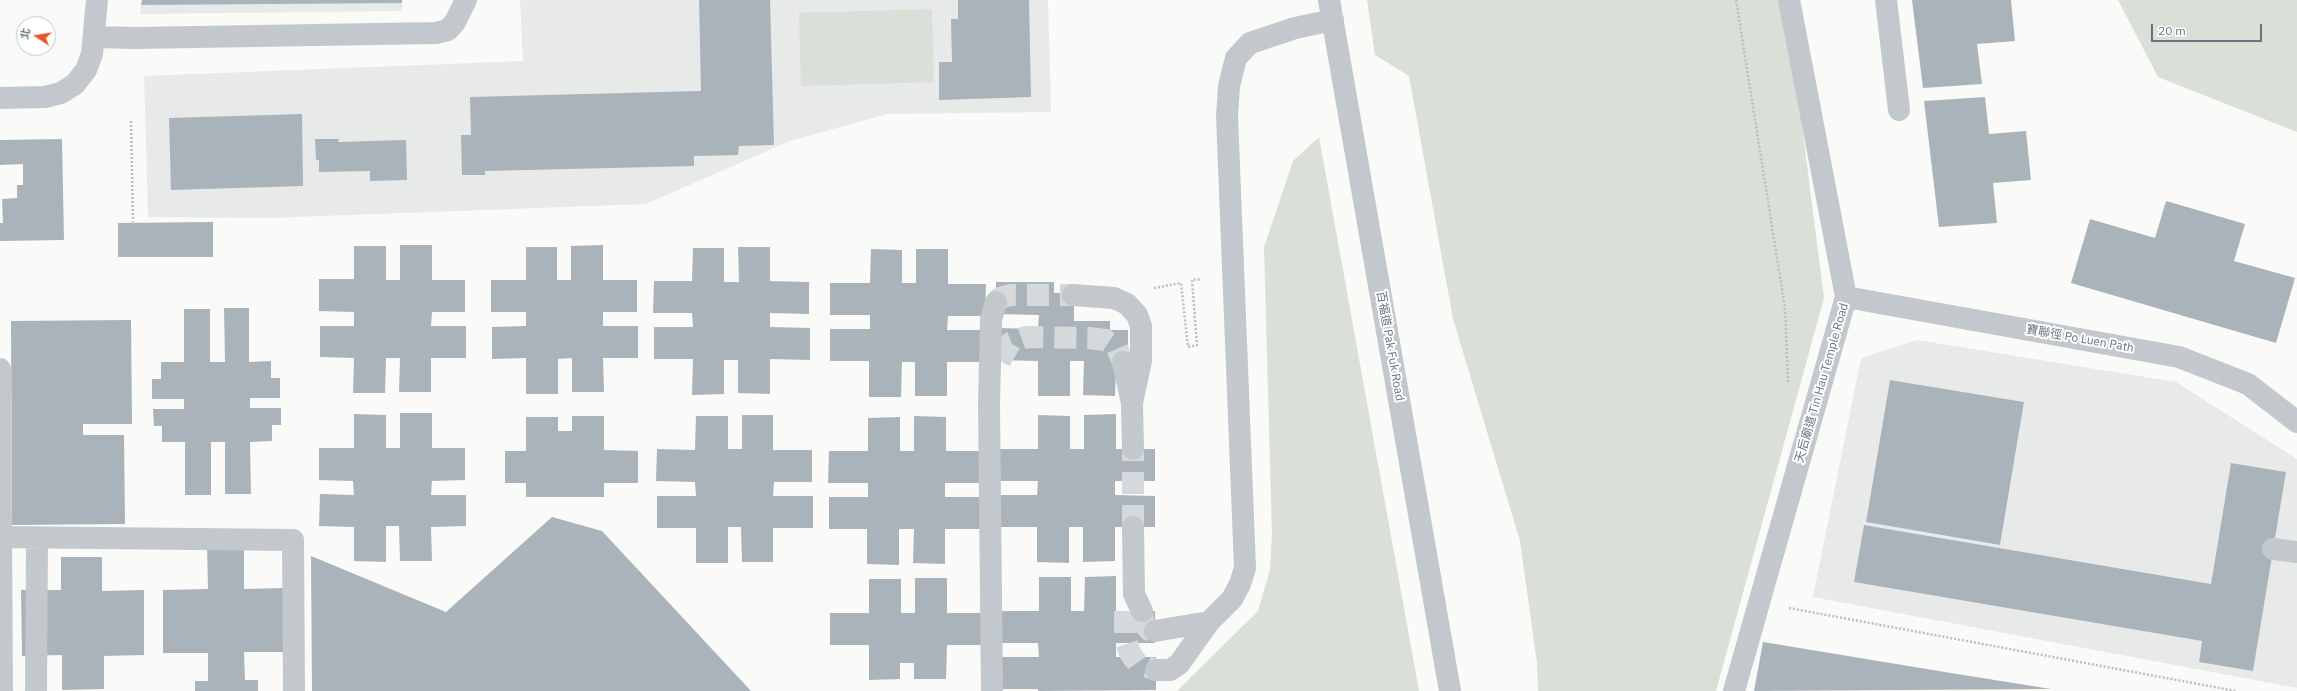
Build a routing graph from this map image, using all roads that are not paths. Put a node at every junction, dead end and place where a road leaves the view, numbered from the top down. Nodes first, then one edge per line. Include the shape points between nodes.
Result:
1 (97, 0) edge
2 (466, 0) edge
3 (1789, 0) edge
4 (1886, 0) edge
5 (1331, 10) edge
6 (94, 37) junction
7 (0, 98) edge
8 (1899, 110) dead end
9 (1074, 295) tunnel mouth
10 (1846, 297) junction
11 (996, 302) dead end
12 (1000, 360) tunnel mouth
13 (1123, 362) tunnel mouth
14 (0, 369) edge
15 (1132, 403) junction
16 (988, 404) junction
17 (2297, 422) edge
18 (1133, 450) tunnel mouth
19 (1133, 527) tunnel mouth
20 (1, 537) junction
21 (37, 538) junction
22 (2273, 549) dead end
23 (2297, 552) edge
24 (1133, 605) tunnel mouth
25 (1209, 622) junction
26 (1155, 631) dead end
27 (1156, 670) tunnel mouth
28 (2, 691) edge
29 (36, 691) edge
30 (294, 691) edge
31 (992, 691) edge
32 (1450, 691) edge
33 (1734, 691) edge

1 - 6 street
2 - 6 street via 448,30 436,34
3 - 10 street, 天后廟道 Tin Hau Temple Road
4 - 8 street
5 - 25 street, bridge via 1295,28 1250,43 1236,58 1231,76 1227,99 1245,568 1232,599
5 - 32 street, 百福道 Pak Fuk Road
6 - 7 street via 92,54 86,70 75,84 61,93 45,97
9 - 15 street via 1104,295 1123,301 1137,315 1141,326 1142,361
10 - 17 street, 寶聯徑 Po Luen Path via 2179,357 2248,384
10 - 33 street, 天后廟道 Tin Hau Temple Road
11 - 16 street via 991,320
12 - 16 street
13 - 15 street
14 - 20 street
15 - 18 street
16 - 31 street
19 - 24 street
20 - 21 street
20 - 28 street
21 - 29 street
21 - 30 street via 293,540
22 - 23 street
25 - 26 street
25 - 27 street via 1179,664 1170,670

